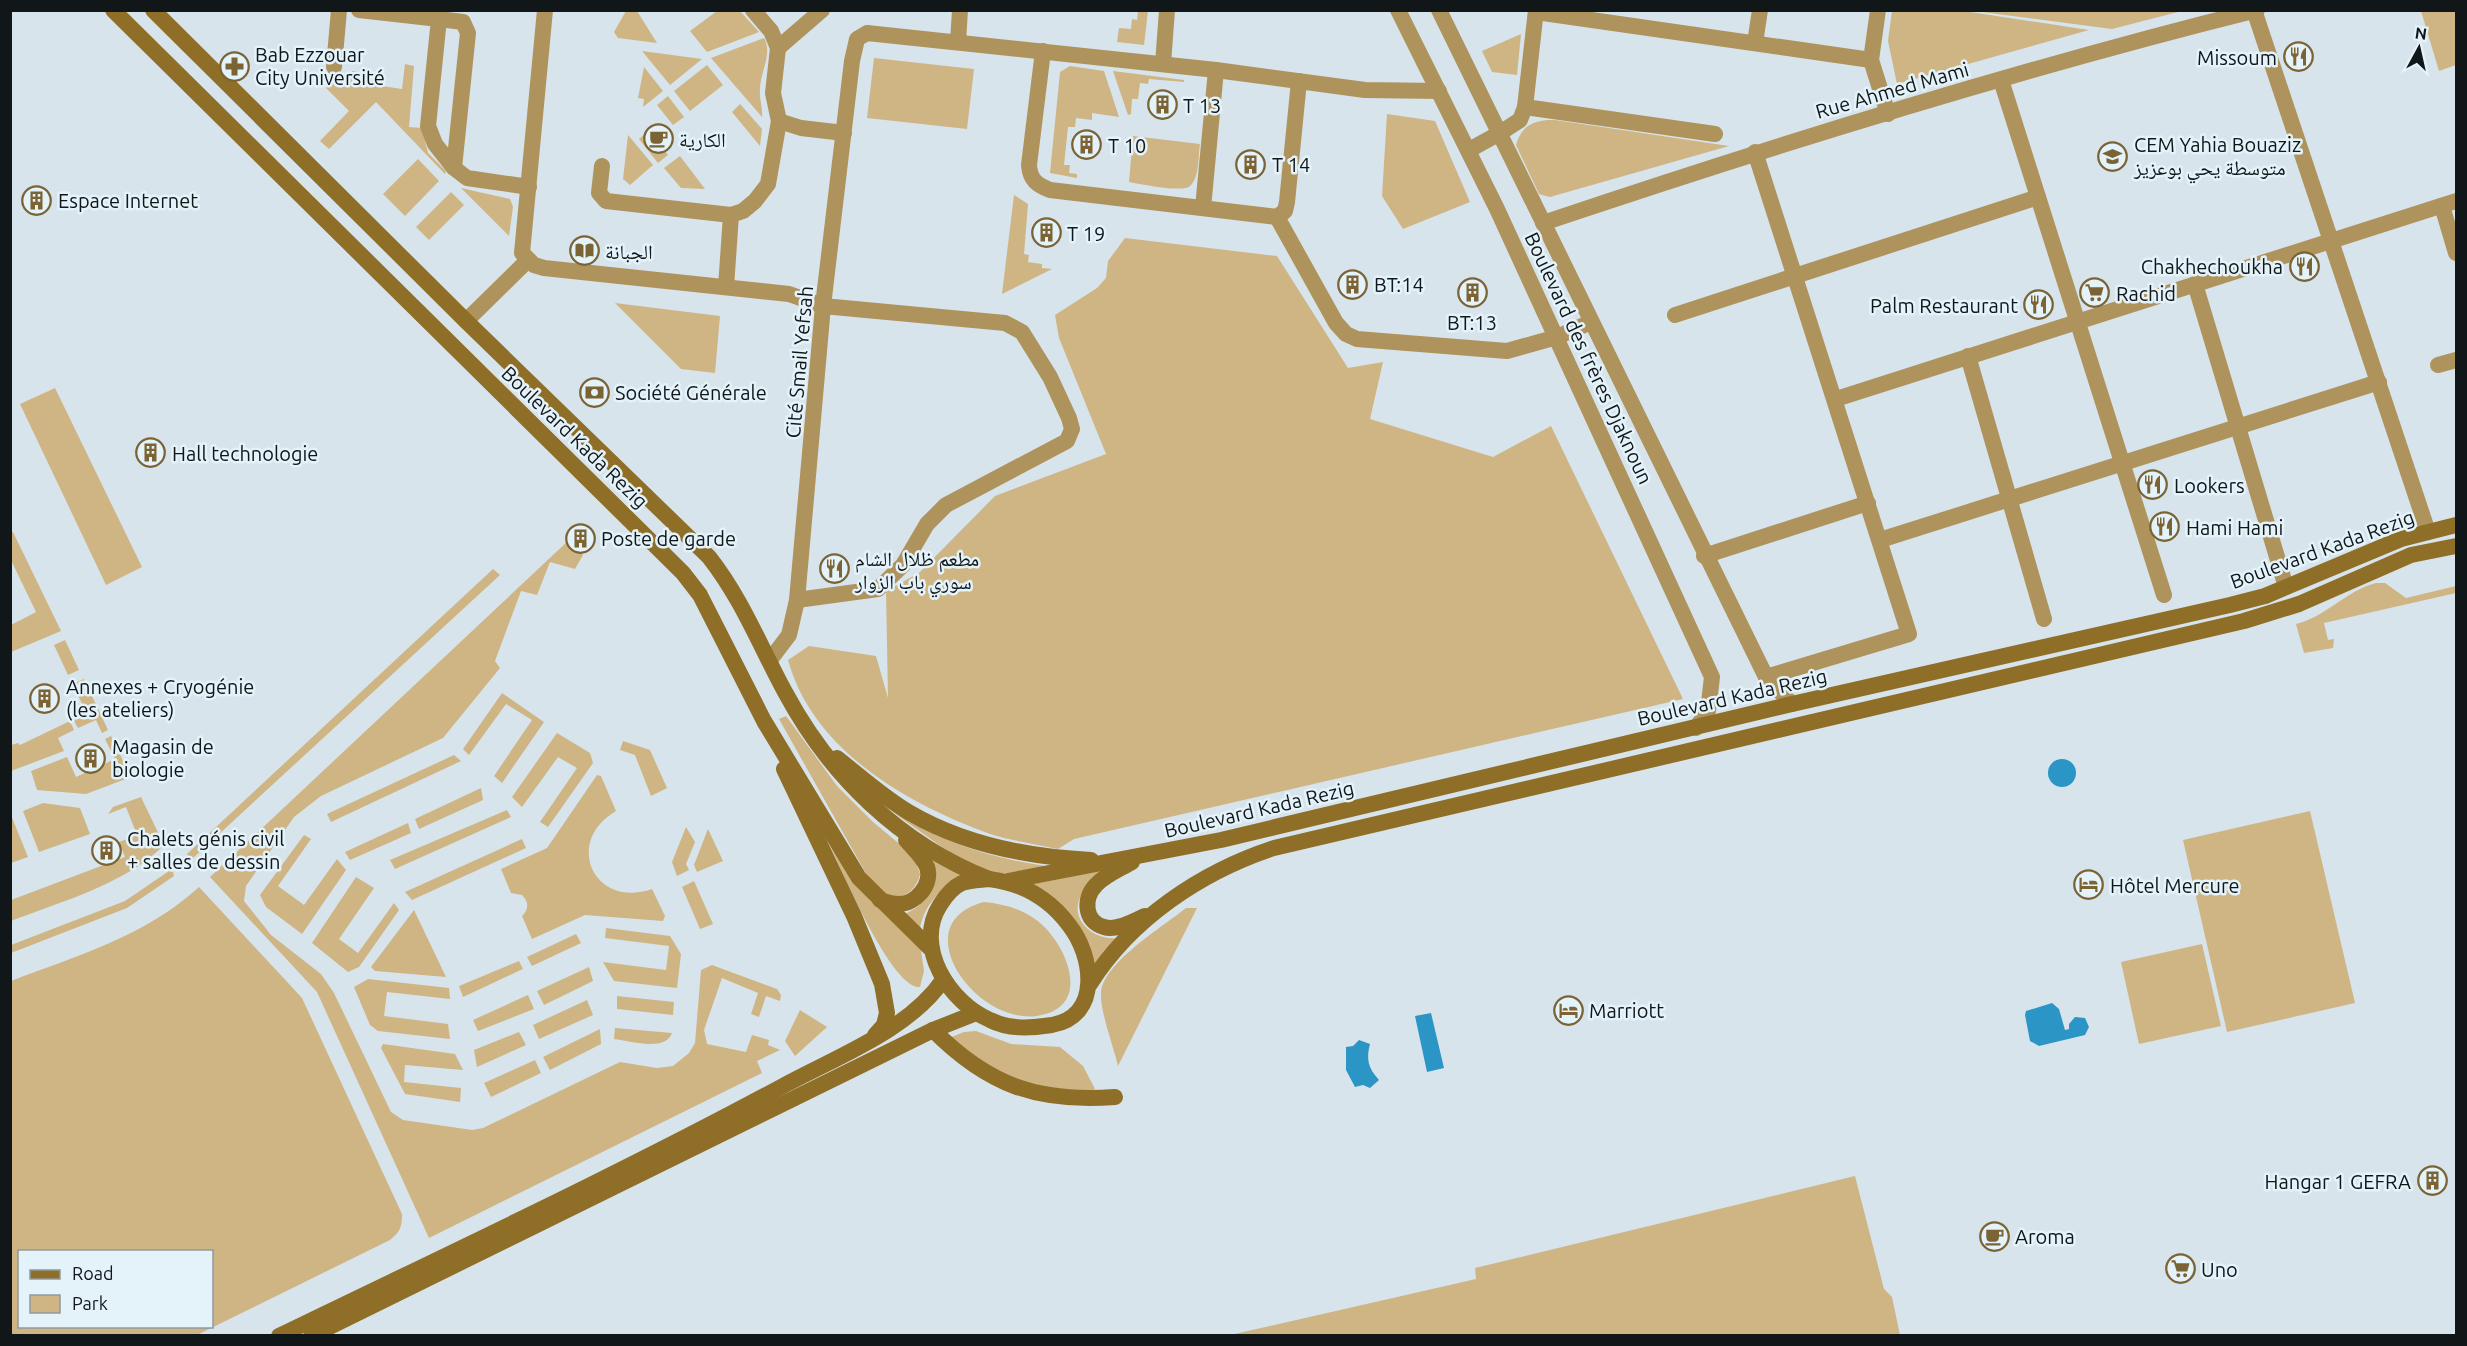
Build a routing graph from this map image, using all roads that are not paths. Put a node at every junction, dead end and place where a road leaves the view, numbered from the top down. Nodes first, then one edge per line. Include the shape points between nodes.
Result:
1 (113, 10) edge
2 (153, 10) edge
3 (339, 10) edge
4 (359, 10) edge
5 (545, 10) edge
6 (753, 10) edge
7 (822, 10) edge
8 (960, 10) edge
9 (1167, 10) edge
10 (1398, 10) edge
11 (1439, 10) edge
12 (1760, 10) edge
13 (1878, 10) edge
14 (1536, 11) edge
15 (2255, 11) edge
16 (439, 19) junction
17 (958, 42) junction
18 (1755, 43) junction
19 (778, 48) junction
20 (1042, 51) junction
21 (1871, 60) junction
22 (1164, 64) junction
23 (334, 67) dead end
24 (1216, 70) junction
25 (2001, 80) junction
26 (1299, 81) junction
27 (1439, 91) junction
28 (1525, 108) junction
29 (1888, 114) junction
30 (779, 121) junction
31 (844, 133) junction
32 (1500, 133) junction
33 (1714, 134) dead end
34 (1468, 150) junction
35 (1755, 152) junction
36 (602, 166) dead end
37 (454, 168) junction
38 (529, 187) junction
39 (2038, 197) junction
40 (2449, 203) edge
41 (1203, 208) junction
42 (731, 215) junction
43 (1277, 217) junction
44 (1543, 223) junction
45 (2331, 239) junction
46 (2457, 253) edge
47 (527, 261) junction
48 (1796, 276) junction
49 (2195, 284) junction
50 (726, 287) junction
51 (823, 306) junction
52 (1675, 315) dead end
53 (466, 321) junction
54 (2077, 321) junction
55 (1591, 322) junction
56 (1557, 337) junction
57 (1968, 356) junction
58 (2457, 360) edge
59 (2438, 365) dead end
60 (2379, 382) junction
61 (1836, 399) junction
62 (2238, 426) junction
63 (2123, 465) junction
64 (2009, 500) junction
65 (1868, 503) junction
66 (2457, 525) edge
67 (2428, 532) junction
68 (1880, 540) junction
69 (2457, 546) edge
70 (1704, 556) junction
71 (2286, 587) junction
72 (2164, 595) dead end
73 (797, 600) junction
74 (2044, 619) dead end
75 (770, 660) junction
76 (1766, 677) junction
77 (1792, 704) junction
78 (764, 721) junction
79 (1696, 728) junction
80 (821, 746) junction
81 (888, 821) junction
82 (1141, 858) junction
83 (1110, 861) junction
84 (989, 879) junction
85 (1008, 881) junction
86 (879, 900) junction
87 (1155, 912) junction
88 (932, 950) junction
89 (943, 980) junction
90 (1090, 984) junction
91 (976, 1013) junction
92 (933, 1030) junction
93 (874, 1037) junction
94 (1115, 1097) dead end
95 (678, 1150) junction
96 (279, 1335) edge
97 (311, 1335) edge

1 - 78 main road, Boulevard Kada Rezig via 666,554 700,595
2 - 53 main road, Boulevard Kada Rezig
3 - 23 street
4 - 16 street
5 - 38 street
6 - 19 street via 771,31
7 - 19 street
8 - 17 street
9 - 22 street
10 - 27 street, Boulevard des frères Djaknoun
11 - 32 street, Boulevard des frères Djaknoun
12 - 18 street
13 - 21 street
14 - 18 street
14 - 28 street
15 - 25 street, Rue Ahmed Mami
15 - 45 street
16 - 37 street via 428,126 435,144
16 - 37 street via 462,22 468,33
17 - 20 street, Cité Smail Yefsah
17 - 31 street, Cité Smail Yefsah via 867,33 857,39
18 - 21 street
19 - 30 street via 773,93
20 - 22 street, Cité Smail Yefsah
20 - 41 street via 1029,165 1030,175 1038,185 1050,190
21 - 29 street
22 - 24 street, Cité Smail Yefsah
24 - 26 street, Cité Smail Yefsah
24 - 41 street
25 - 29 street, Rue Ahmed Mami
25 - 39 street
26 - 27 street, Cité Smail Yefsah via 1376,90
26 - 43 street via 1287,202 1285,211
27 - 34 street, Boulevard des frères Djaknoun
28 - 32 street via 1520,120
28 - 33 street
29 - 35 street, Rue Ahmed Mami
30 - 31 street
30 - 42 street via 768,184 755,201
31 - 51 street, Cité Smail Yefsah
32 - 34 street
32 - 44 street, Boulevard des frères Djaknoun
34 - 56 street, Boulevard des frères Djaknoun
35 - 44 street, Rue Ahmed Mami
35 - 48 street
36 - 42 street via 599,193 606,201
37 - 38 street via 476,181
38 - 47 street via 522,253
39 - 48 street
39 - 54 street
40 - 45 street
40 - 46 street
41 - 43 street
42 - 50 street
43 - 56 street via 1336,323 1357,339 1507,351
44 - 55 street, Boulevard des frères Djaknoun
45 - 49 street
45 - 60 street
47 - 50 street via 544,267
47 - 53 street
48 - 52 street
48 - 61 street
49 - 54 street
49 - 62 street
50 - 51 street via 789,294
51 - 73 street, Cité Smail Yefsah
51 - 73 street via 1005,323 1022,332 1028,341 1050,377 1072,429 1067,441 1055,449 946,505 927,524 903,565 878,589
53 - 75 main road, Boulevard Kada Rezig via 709,557 731,585
54 - 57 street
54 - 63 street
55 - 56 street
55 - 70 street, Boulevard des frères Djaknoun
56 - 79 street, Boulevard des frères Djaknoun via 1712,677 1708,711
57 - 61 street
57 - 64 street
58 - 59 street
60 - 62 street
60 - 67 street
61 - 65 street
62 - 63 street
62 - 71 street
63 - 64 street
63 - 72 street
64 - 68 street
64 - 74 street
65 - 68 street
65 - 70 street
66 - 67 main road, Boulevard Kada Rezig
67 - 71 main road, Boulevard Kada Rezig via 2385,545
68 - 76 street via 1909,634
69 - 87 main road, Boulevard Kada Rezig via 2411,555 2299,604 2244,621 1274,848 1221,868
70 - 76 street, Boulevard des frères Djaknoun
71 - 77 main road, Boulevard Kada Rezig via 2230,605
73 - 75 street, Cité Smail Yefsah via 789,635
75 - 80 main road, Boulevard Kada Rezig
76 - 77 street, Boulevard des frères Djaknoun
77 - 79 main road, Boulevard Kada Rezig
78 - 86 main road, Boulevard Kada Rezig via 859,878
78 - 93 main road via 882,984 888,1013
79 - 82 main road, Boulevard Kada Rezig
80 - 81 main road, Boulevard Kada Rezig via 844,777
80 - 83 main road via 910,813 956,835 1040,856
81 - 84 main road via 948,860
81 - 86 main road via 919,855 928,874 921,892 908,902
82 - 83 main road, Boulevard Kada Rezig
82 - 87 main road via 1096,885 1086,907 1091,919 1103,927 1116,927
83 - 85 main road, Boulevard Kada Rezig
84 - 85 main road, Boulevard Kada Rezig
84 - 88 main road, Boulevard Kada Rezig via 961,884 946,895 932,922
85 - 90 main road, Boulevard Kada Rezig via 1036,894 1070,926 1082,949
86 - 88 main road, Boulevard Kada Rezig
87 - 90 main road, Boulevard Kada Rezig via 1111,954
88 - 89 main road, Boulevard Kada Rezig
89 - 91 main road, Boulevard Kada Rezig
89 - 93 main road via 914,1014
90 - 91 main road, Boulevard Kada Rezig via 1075,1014 1058,1024 1012,1027
91 - 92 main road
92 - 94 main road via 977,1068 1030,1092 1071,1099
92 - 95 main road
93 - 95 main road
95 - 96 main road
95 - 97 main road

